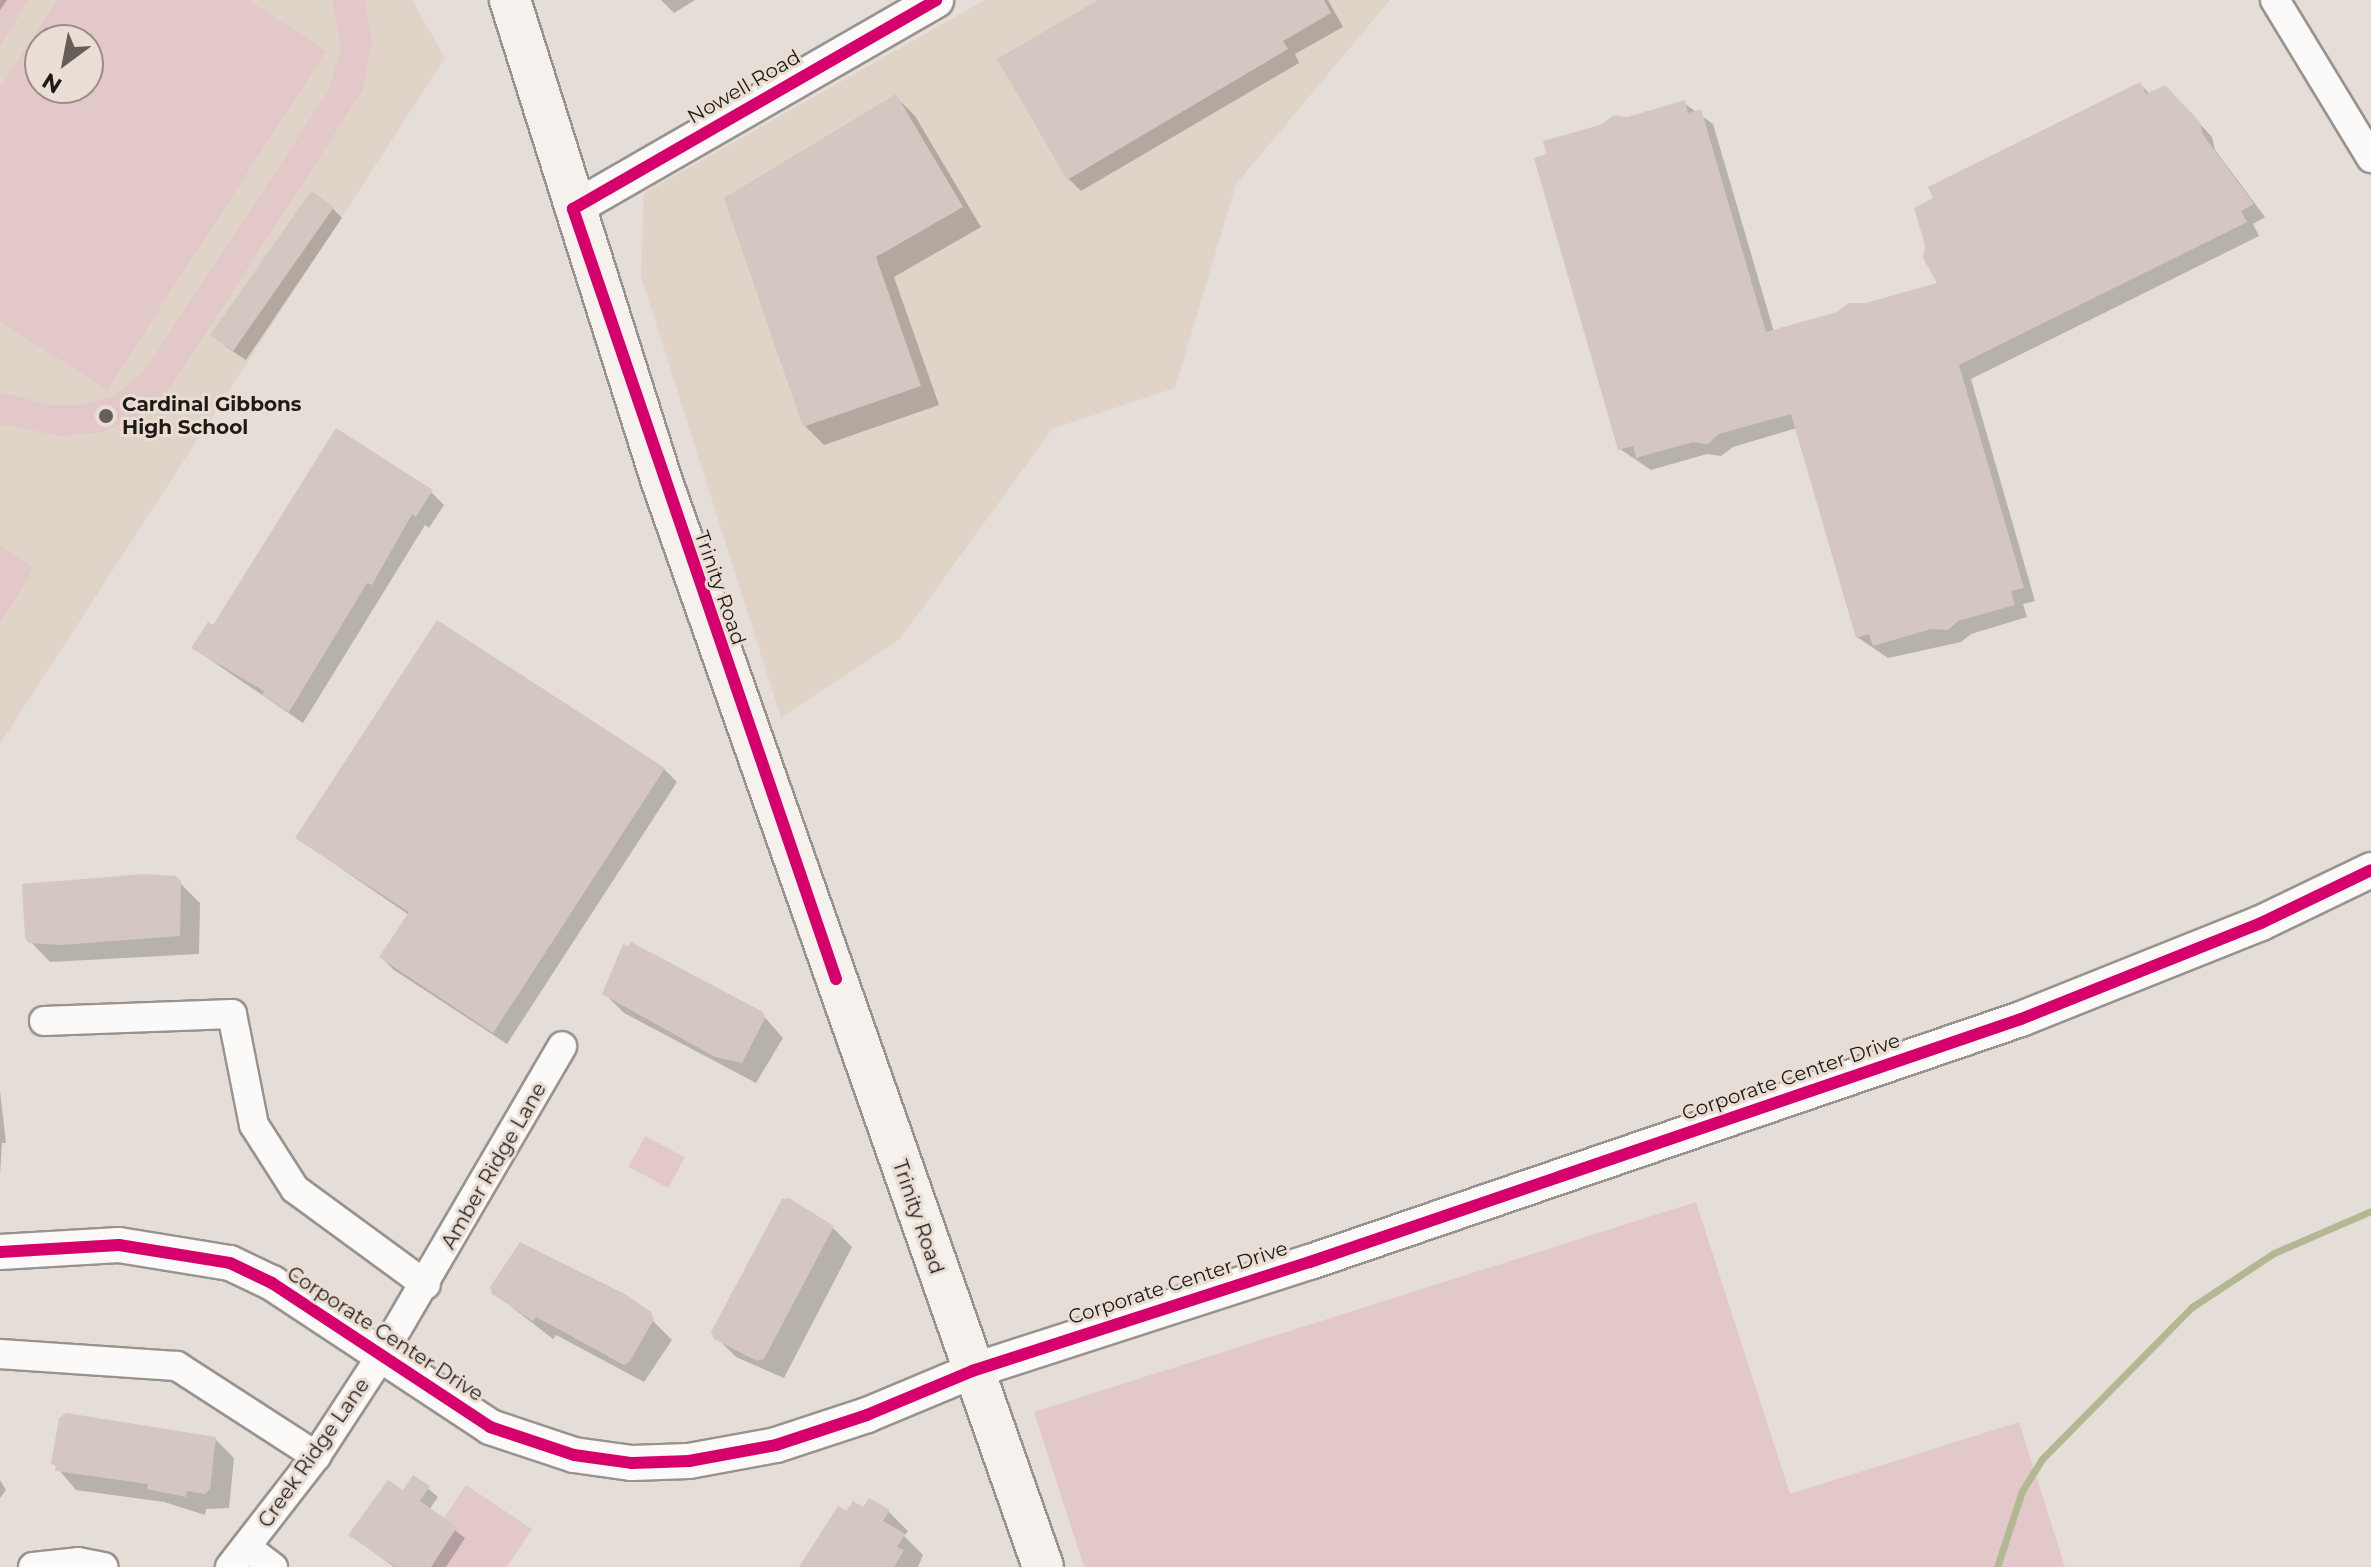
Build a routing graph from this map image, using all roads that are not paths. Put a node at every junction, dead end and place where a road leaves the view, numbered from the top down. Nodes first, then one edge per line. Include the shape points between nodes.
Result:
1 (510, 0) edge
2 (936, 0) edge
3 (2275, 0) edge
4 (2371, 158) edge
5 (573, 209) junction
6 (2371, 870) edge
7 (44, 1021) dead end
8 (562, 1046) dead end
9 (0, 1252) edge
10 (426, 1285) junction
11 (0, 1354) edge
12 (380, 1358) junction
13 (972, 1371) junction
14 (316, 1456) junction
15 (238, 1557) edge
16 (33, 1567) edge
17 (104, 1567) edge
18 (273, 1567) edge
19 (1043, 1567) edge

1 - 5 main road, Trinity Road
2 - 5 street, Nowell Road
3 - 4 street
5 - 13 main road, Trinity Road via 666,493
6 - 13 street, Corporate Center Drive via 2236,934 2007,1024
7 - 10 street via 232,1014 254,1125 295,1189
8 - 10 street, Amber Ridge Lane
9 - 12 street, Corporate Center Drive via 119,1245 230,1263 272,1283
10 - 12 street, Amber Ridge Lane
11 - 14 street via 177,1366
12 - 13 street, Corporate Center Drive via 490,1427 574,1455 632,1463 689,1461 776,1445 867,1415
12 - 14 street, Creek Ridge Lane
13 - 19 main road, Trinity Road
14 - 15 street, Creek Ridge Lane
15 - 18 street, Creek Ridge Lane
16 - 17 street via 78,1562

